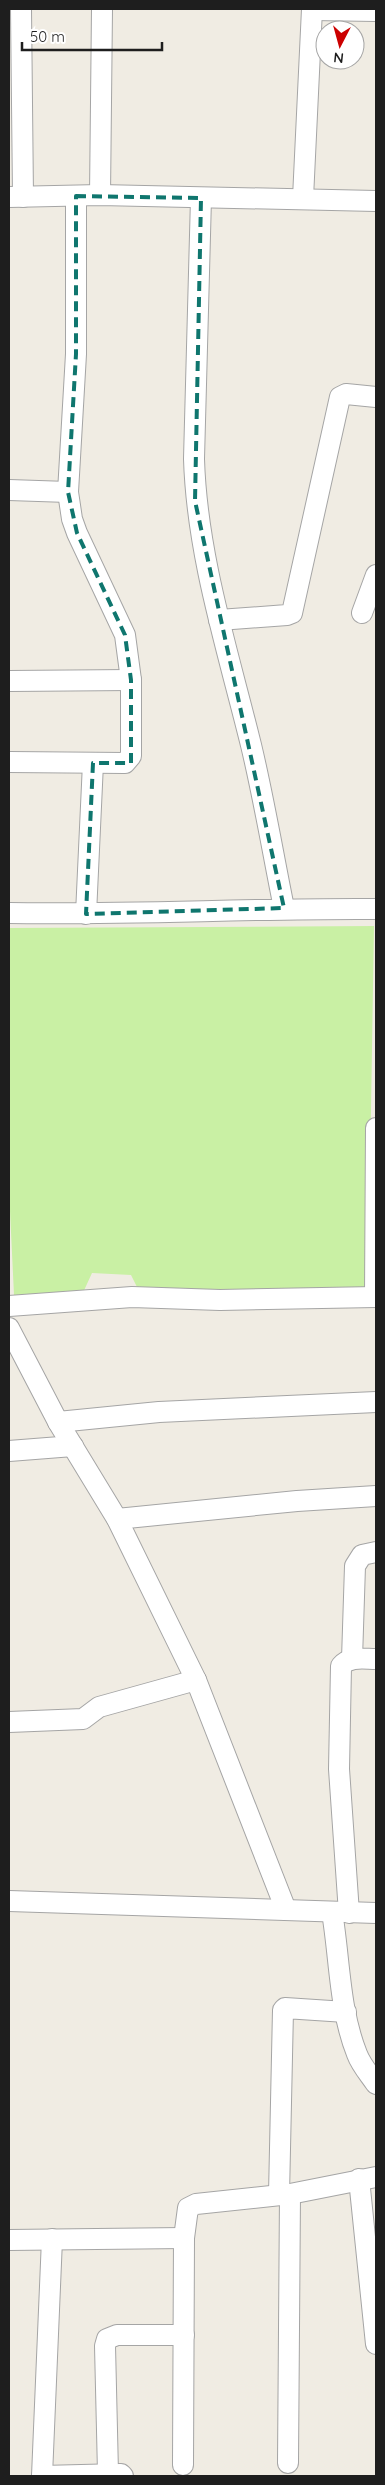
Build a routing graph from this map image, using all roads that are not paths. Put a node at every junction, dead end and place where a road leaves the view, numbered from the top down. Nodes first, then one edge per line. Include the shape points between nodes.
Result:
1 (21, 9) edge
2 (102, 9) edge
3 (312, 9) edge
4 (376, 11) edge
5 (100, 194) junction
6 (76, 196) junction
7 (16, 197) edge
8 (201, 198) junction
9 (302, 198) junction
10 (376, 201) edge
11 (376, 398) edge
12 (9, 490) edge
13 (68, 492) junction
14 (376, 576) edge
15 (362, 613) dead end
16 (219, 620) junction
17 (132, 680) junction
18 (9, 681) edge
19 (9, 762) edge
20 (92, 763) junction
21 (284, 908) junction
22 (376, 909) edge
23 (9, 913) edge
24 (86, 914) junction
25 (376, 1128) edge
26 (376, 1164) edge
27 (375, 1227) edge
28 (375, 1297) edge
29 (9, 1306) edge
30 (9, 1328) edge
31 (376, 1402) edge
32 (58, 1422) junction
33 (73, 1446) junction
34 (9, 1450) edge
35 (376, 1496) edge
36 (117, 1519) junction
37 (376, 1552) edge
38 (352, 1659) junction
39 (376, 1659) edge
40 (196, 1680) junction
41 (9, 1722) edge
42 (9, 1901) edge
43 (286, 1910) junction
44 (341, 1913) junction
45 (376, 1913) edge
46 (346, 2012) junction
47 (376, 2084) edge
48 (368, 2178) edge
49 (285, 2194) junction
50 (184, 2238) junction
51 (9, 2240) edge
52 (52, 2240) junction
53 (184, 2335) junction
54 (376, 2344) edge
55 (288, 2463) dead end
56 (183, 2465) dead end
57 (116, 2475) edge
58 (42, 2476) edge

1 - 7 street
2 - 5 street
3 - 4 street
3 - 9 street
5 - 6 street
5 - 8 street
6 - 7 street
6 - 13 street via 76,354
8 - 9 street
8 - 16 street via 195,501
9 - 10 street
11 - 16 street via 346,394 340,397 292,613
12 - 13 street
13 - 17 street via 77,533 125,635
14 - 15 street
16 - 21 street via 252,748
17 - 18 street
17 - 20 street via 130,761
19 - 20 street
20 - 24 street
21 - 22 street
21 - 24 street
23 - 24 street
25 - 26 street
26 - 27 street
27 - 28 street
28 - 29 street via 220,1300 132,1297
30 - 32 street
31 - 32 street via 158,1412
32 - 33 street
33 - 34 street
33 - 36 street
35 - 36 street
36 - 40 street
37 - 38 street via 362,1555 355,1566
38 - 39 street
38 - 44 street via 340,1666
40 - 41 street via 99,1706 83,1719
40 - 43 street
42 - 43 street
43 - 44 street
44 - 45 street
44 - 46 street via 339,1980
46 - 47 street via 357,2056
46 - 49 street via 283,2010
48 - 49 street
48 - 54 street
49 - 50 street via 196,2204 188,2208
49 - 55 street
50 - 52 street
50 - 53 street
51 - 52 street
52 - 58 street
53 - 56 street
53 - 57 street via 116,2335 108,2339 105,2346
57 - 58 street

